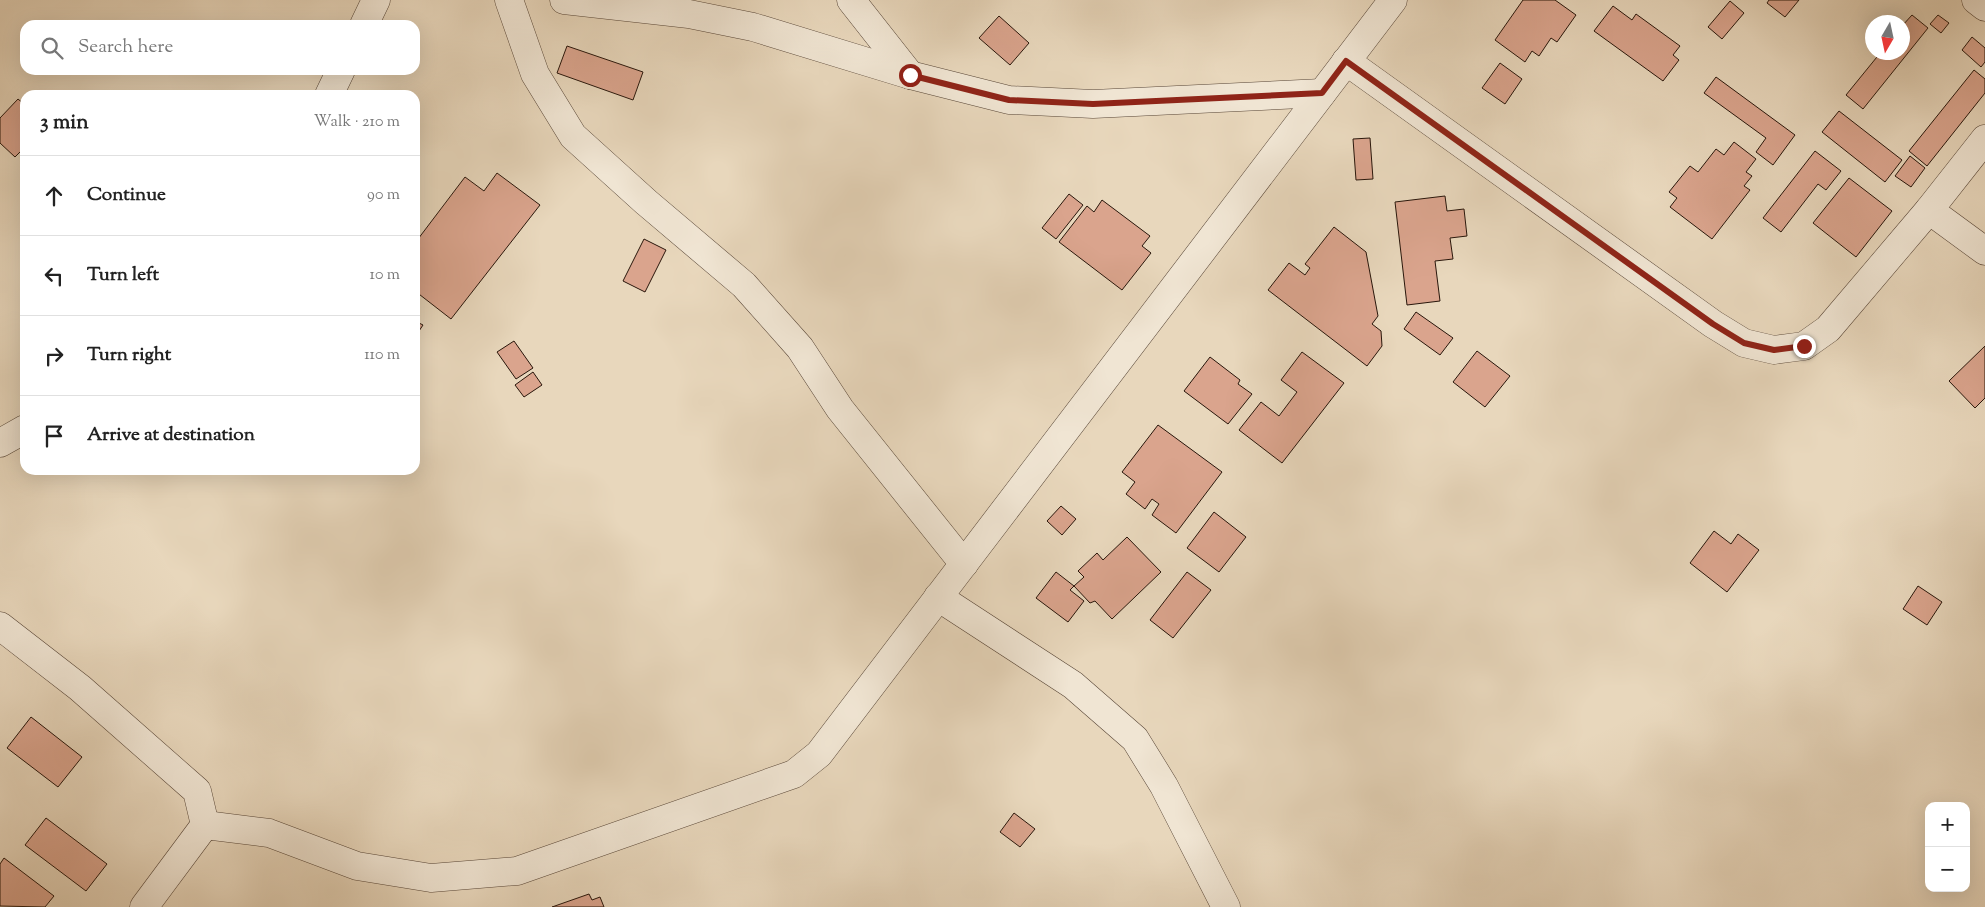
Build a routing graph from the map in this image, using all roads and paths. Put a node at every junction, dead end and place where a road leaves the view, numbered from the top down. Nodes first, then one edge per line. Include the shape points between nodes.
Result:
1 (376, 0) edge
2 (509, 0) edge
3 (564, 0) edge
4 (851, 0) edge
5 (1392, 0) edge
6 (1976, 0) edge
7 (1985, 6) edge
8 (366, 20) edge
9 (1346, 61) junction
10 (338, 75) edge
11 (910, 75) junction
12 (331, 90) edge
13 (1322, 93) junction
14 (1985, 140) edge
15 (1929, 210) junction
16 (1985, 251) edge
17 (20, 432) edge
18 (0, 443) edge
19 (964, 564) junction
20 (938, 597) junction
21 (0, 626) edge
22 (205, 825) junction
23 (144, 907) edge
24 (1226, 907) edge

1 - 8 street
2 - 19 street via 535,74 573,136 744,285 800,348 840,409
3 - 11 street via 689,14 753,27
4 - 11 street
5 - 9 street
6 - 7 street
9 - 13 street
9 - 15 street via 1744,343 1774,350 1804,346 1828,329
10 - 12 street
11 - 13 street via 1009,100 1093,104
13 - 19 street
14 - 15 street
15 - 16 street
17 - 18 street
19 - 20 street
20 - 22 street via 819,754 794,774 517,871 432,878 357,866 270,833
20 - 24 street via 1073,686 1135,739 1168,794
21 - 22 street via 80,688 197,791
22 - 23 street

